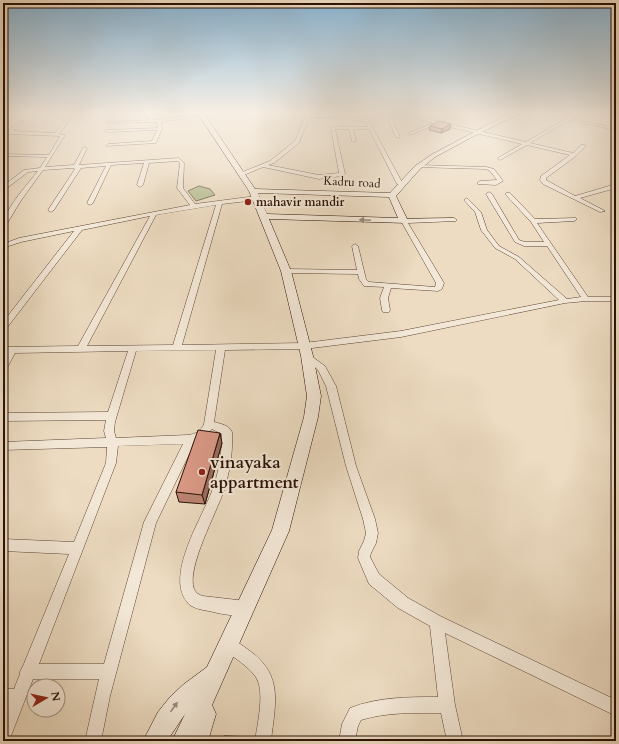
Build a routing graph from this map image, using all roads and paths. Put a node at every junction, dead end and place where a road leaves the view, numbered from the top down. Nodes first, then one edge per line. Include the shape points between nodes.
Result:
1 (55, 147) edge
2 (223, 147) edge
3 (289, 147) edge
4 (337, 147) edge
5 (379, 147) edge
6 (453, 147) edge
7 (521, 147) edge
8 (538, 147) edge
9 (582, 147) edge
10 (85, 148) dead end
11 (3, 155) edge
12 (574, 155) junction
13 (49, 156) junction
14 (500, 159) dead end
15 (147, 161) junction
16 (109, 165) junction
17 (264, 166) junction
18 (418, 166) junction
19 (77, 168) junction
20 (42, 169) junction
21 (242, 174) junction
22 (480, 182) dead end
23 (400, 184) junction
24 (140, 186) dead end
25 (616, 186) edge
26 (3, 189) edge
27 (254, 194) junction
28 (488, 194) dead end
29 (508, 194) dead end
30 (392, 195) junction
31 (574, 198) junction
32 (467, 200) dead end
33 (220, 202) junction
34 (90, 203) dead end
35 (194, 206) junction
36 (51, 210) dead end
37 (602, 211) dead end
38 (154, 214) junction
39 (263, 216) junction
40 (574, 219) dead end
41 (454, 220) dead end
42 (404, 221) junction
43 (533, 221) junction
44 (3, 226) edge
45 (79, 229) junction
46 (548, 244) junction
47 (3, 246) edge
48 (356, 246) dead end
49 (286, 271) junction
50 (361, 272) junction
51 (388, 286) junction
52 (586, 299) junction
53 (616, 299) edge
54 (565, 301) junction
55 (386, 310) dead end
56 (3, 327) edge
57 (177, 347) junction
58 (221, 347) junction
59 (81, 348) junction
60 (133, 348) junction
61 (13, 349) junction
62 (3, 350) edge
63 (306, 351) junction
64 (3, 368) edge
65 (111, 416) junction
66 (3, 417) edge
67 (209, 424) junction
68 (192, 439) junction
69 (113, 443) junction
70 (3, 446) edge
71 (3, 545) edge
72 (78, 548) junction
73 (246, 608) junction
74 (437, 622) junction
75 (229, 645) junction
76 (27, 672) junction
77 (110, 672) junction
78 (215, 675) junction
79 (19, 696) junction
80 (3, 697) edge
81 (447, 705) junction
82 (616, 708) edge
83 (3, 736) edge
84 (93, 741) edge
85 (155, 741) edge
86 (184, 741) edge
87 (196, 741) edge
88 (262, 741) edge
89 (347, 741) edge
90 (455, 741) edge

1 - 13 street
2 - 21 main road
3 - 17 street
4 - 17 street via 342,174 340,175 319,177
5 - 23 street
6 - 18 main road, Kadru road
7 - 14 street
8 - 12 street
9 - 12 street
10 - 19 street
11 - 13 street
12 - 31 street via 543,177 543,180
13 - 20 street
15 - 16 street
15 - 24 street
15 - 35 street via 181,161 180,188
16 - 19 street
16 - 34 street
17 - 21 street
18 - 22 street via 486,168 492,170 500,181
18 - 23 main road, Kadru road
19 - 20 street
19 - 36 street
20 - 26 street via 26,170
20 - 44 street
21 - 27 main road
23 - 30 main road, Kadru road via 397,192
25 - 31 street
27 - 30 main road, Kadru road
27 - 33 street
27 - 39 main road
28 - 46 street via 517,241 524,244
29 - 43 street
30 - 42 main road
31 - 37 street
32 - 54 street via 478,212 484,230 497,247 517,258
33 - 35 street
33 - 57 street
35 - 38 street
38 - 45 street
38 - 59 street
42 -> 39 main road
39 - 49 main road
40 - 43 street
41 - 42 street
42 - 51 street via 440,286 434,290
43 - 46 street
45 - 47 street via 19,240
45 - 56 street
46 - 52 street
48 - 50 street
49 - 50 street
49 - 63 main road
50 - 51 street via 367,284
51 - 55 street via 384,298
52 - 53 street
52 - 54 street
54 - 63 street
57 - 58 street
57 - 60 street
58 - 63 street
58 - 67 street
59 - 60 street
59 - 61 street
60 - 65 street
61 - 62 street
61 - 64 street
63 - 73 main road via 314,392 311,417 280,531
63 - 74 street via 322,368 332,386 351,466 372,533 364,558 369,569 374,579 403,603
65 - 66 street
65 - 69 street via 109,431
67 - 68 street via 206,432
67 - 73 street via 227,432 227,451 218,490 189,564 186,581 188,593 193,599 206,603
68 - 69 street
68 - 77 street via 150,522
69 - 70 street
69 - 72 street via 111,463
71 - 72 street
72 - 76 street
73 - 75 main road
74 - 81 street
74 - 82 street
75 - 78 main road
75 - 88 street via 264,676 267,702
76 - 77 street
76 - 79 street
77 - 84 street via 102,696
85 -> 78 main road via 176,704 210,676
78 - 86 main road
78 - 87 main road via 216,681
79 - 80 street
79 - 83 street
81 - 89 street via 402,705 367,710 356,714 350,724
81 - 90 street

